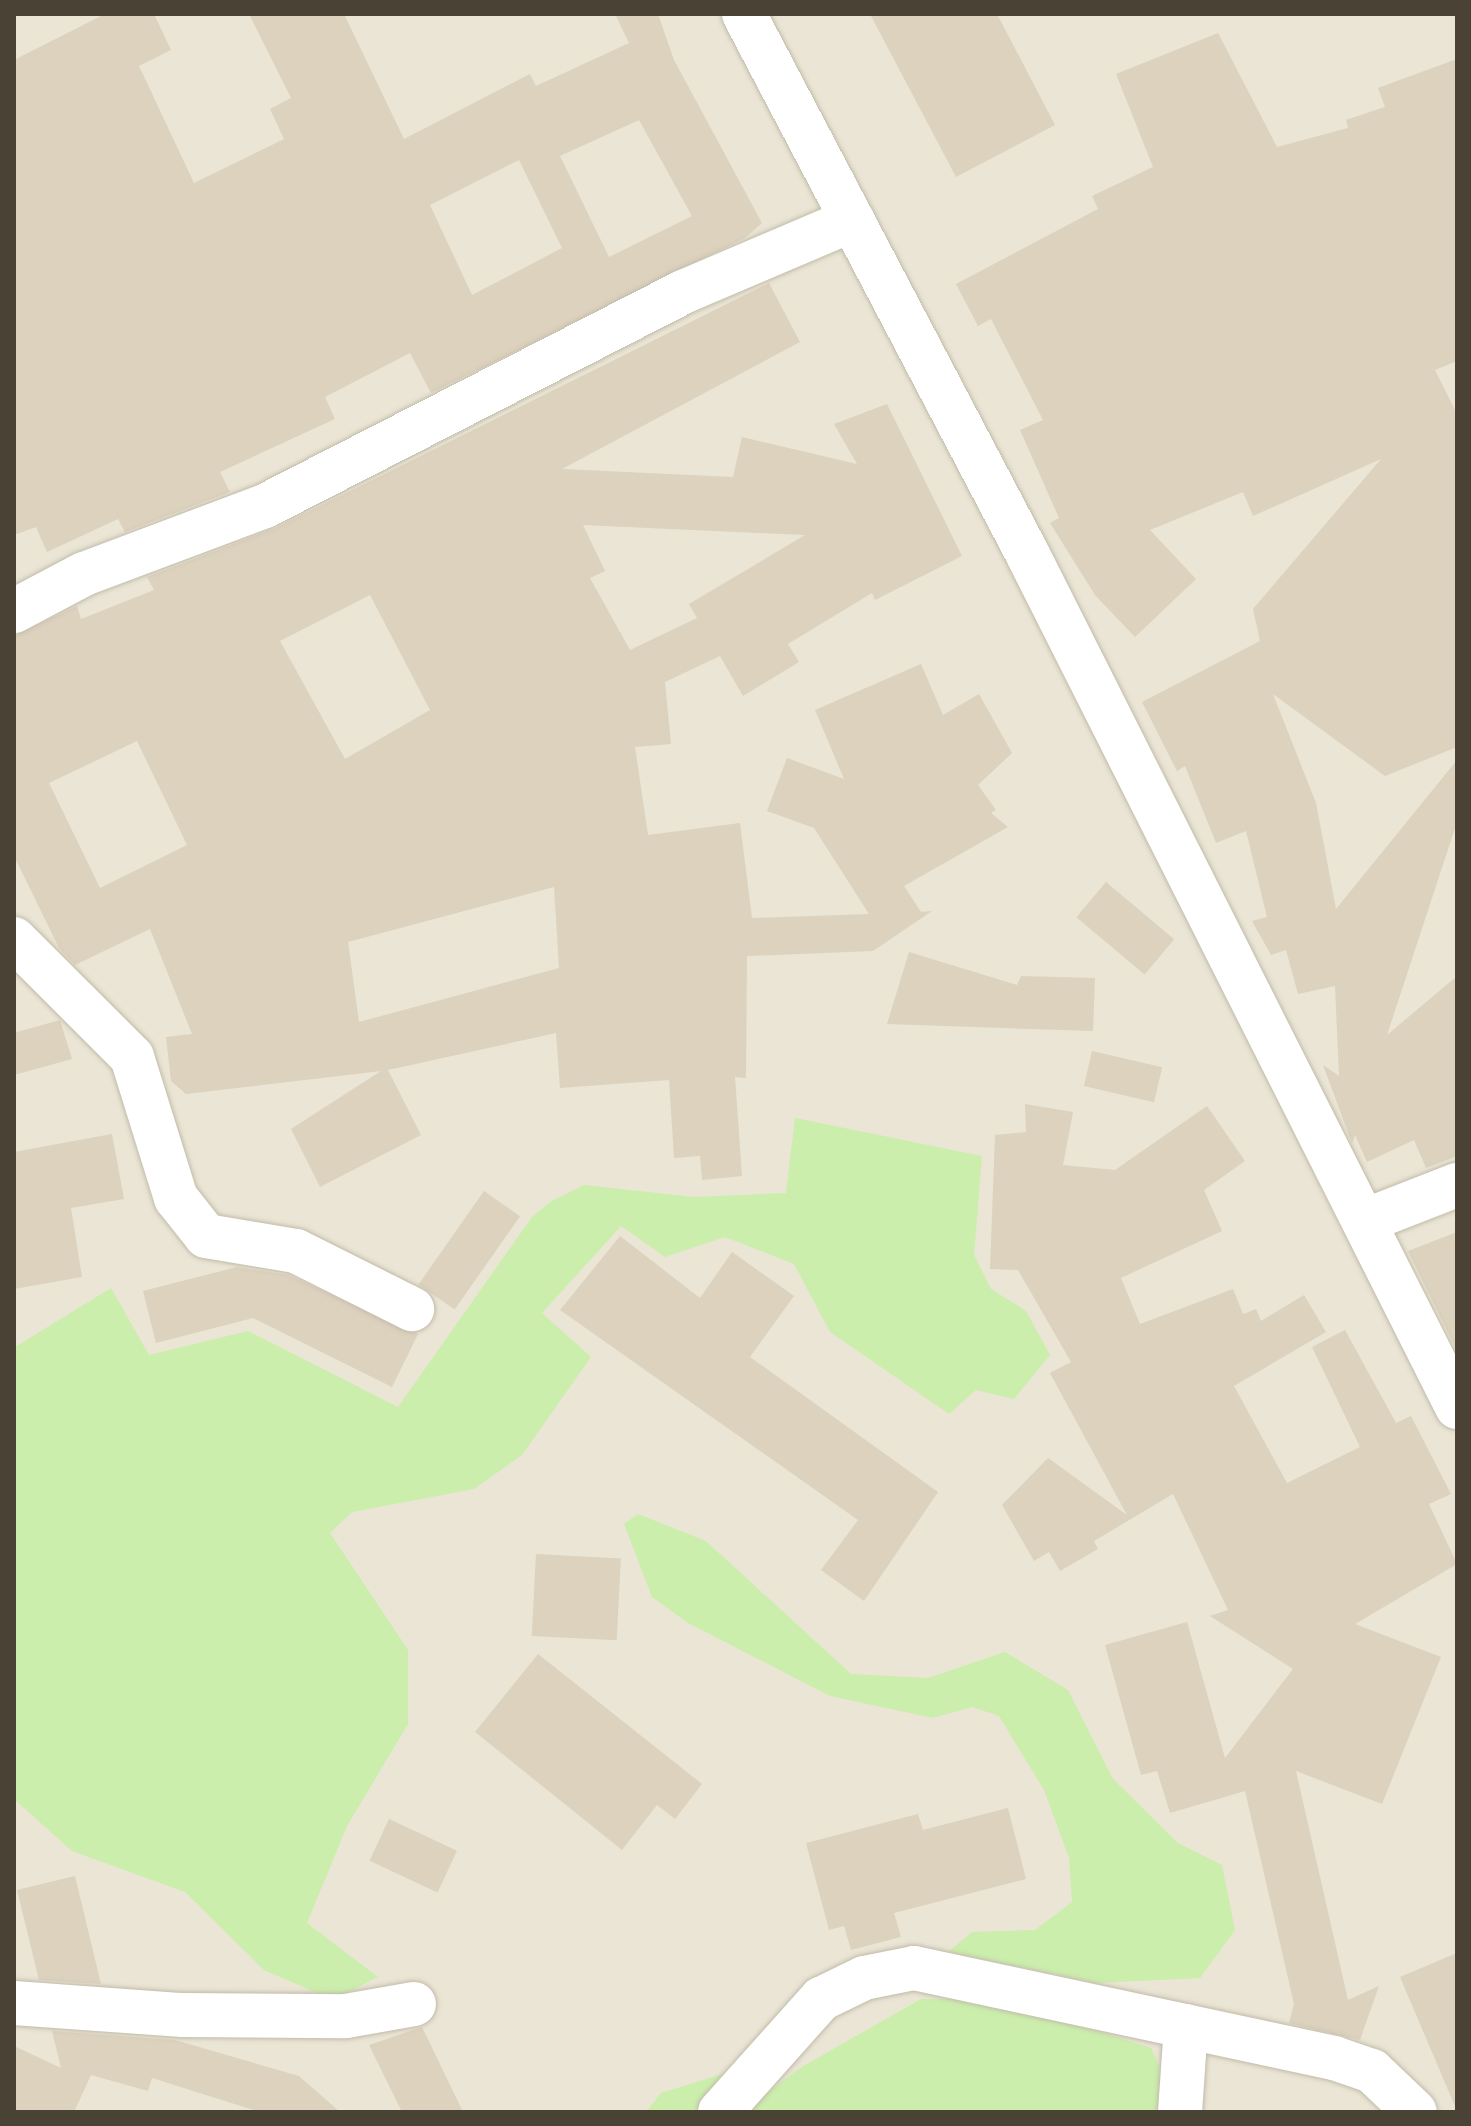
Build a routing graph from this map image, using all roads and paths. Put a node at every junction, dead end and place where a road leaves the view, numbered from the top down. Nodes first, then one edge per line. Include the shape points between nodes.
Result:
1 (744, 14) edge
2 (852, 220) junction
3 (14, 611) edge
4 (14, 939) edge
5 (1457, 1185) edge
6 (1367, 1220) junction
7 (412, 1309) dead end
8 (1457, 1407) edge
9 (14, 2003) edge
10 (414, 2004) dead end
11 (1186, 2026) junction
12 (720, 2112) edge
13 (1180, 2112) edge
14 (1415, 2112) edge

1 - 2 street
2 - 3 street via 683,292 265,506 84,574
2 - 6 street
4 - 7 street via 132,1057 176,1198 206,1236 266,1242
5 - 6 street
6 - 8 street
9 - 10 street via 332,2016
11 - 12 street via 901,1971 864,1978 821,1999
11 - 13 street
11 - 14 street via 1372,2071

